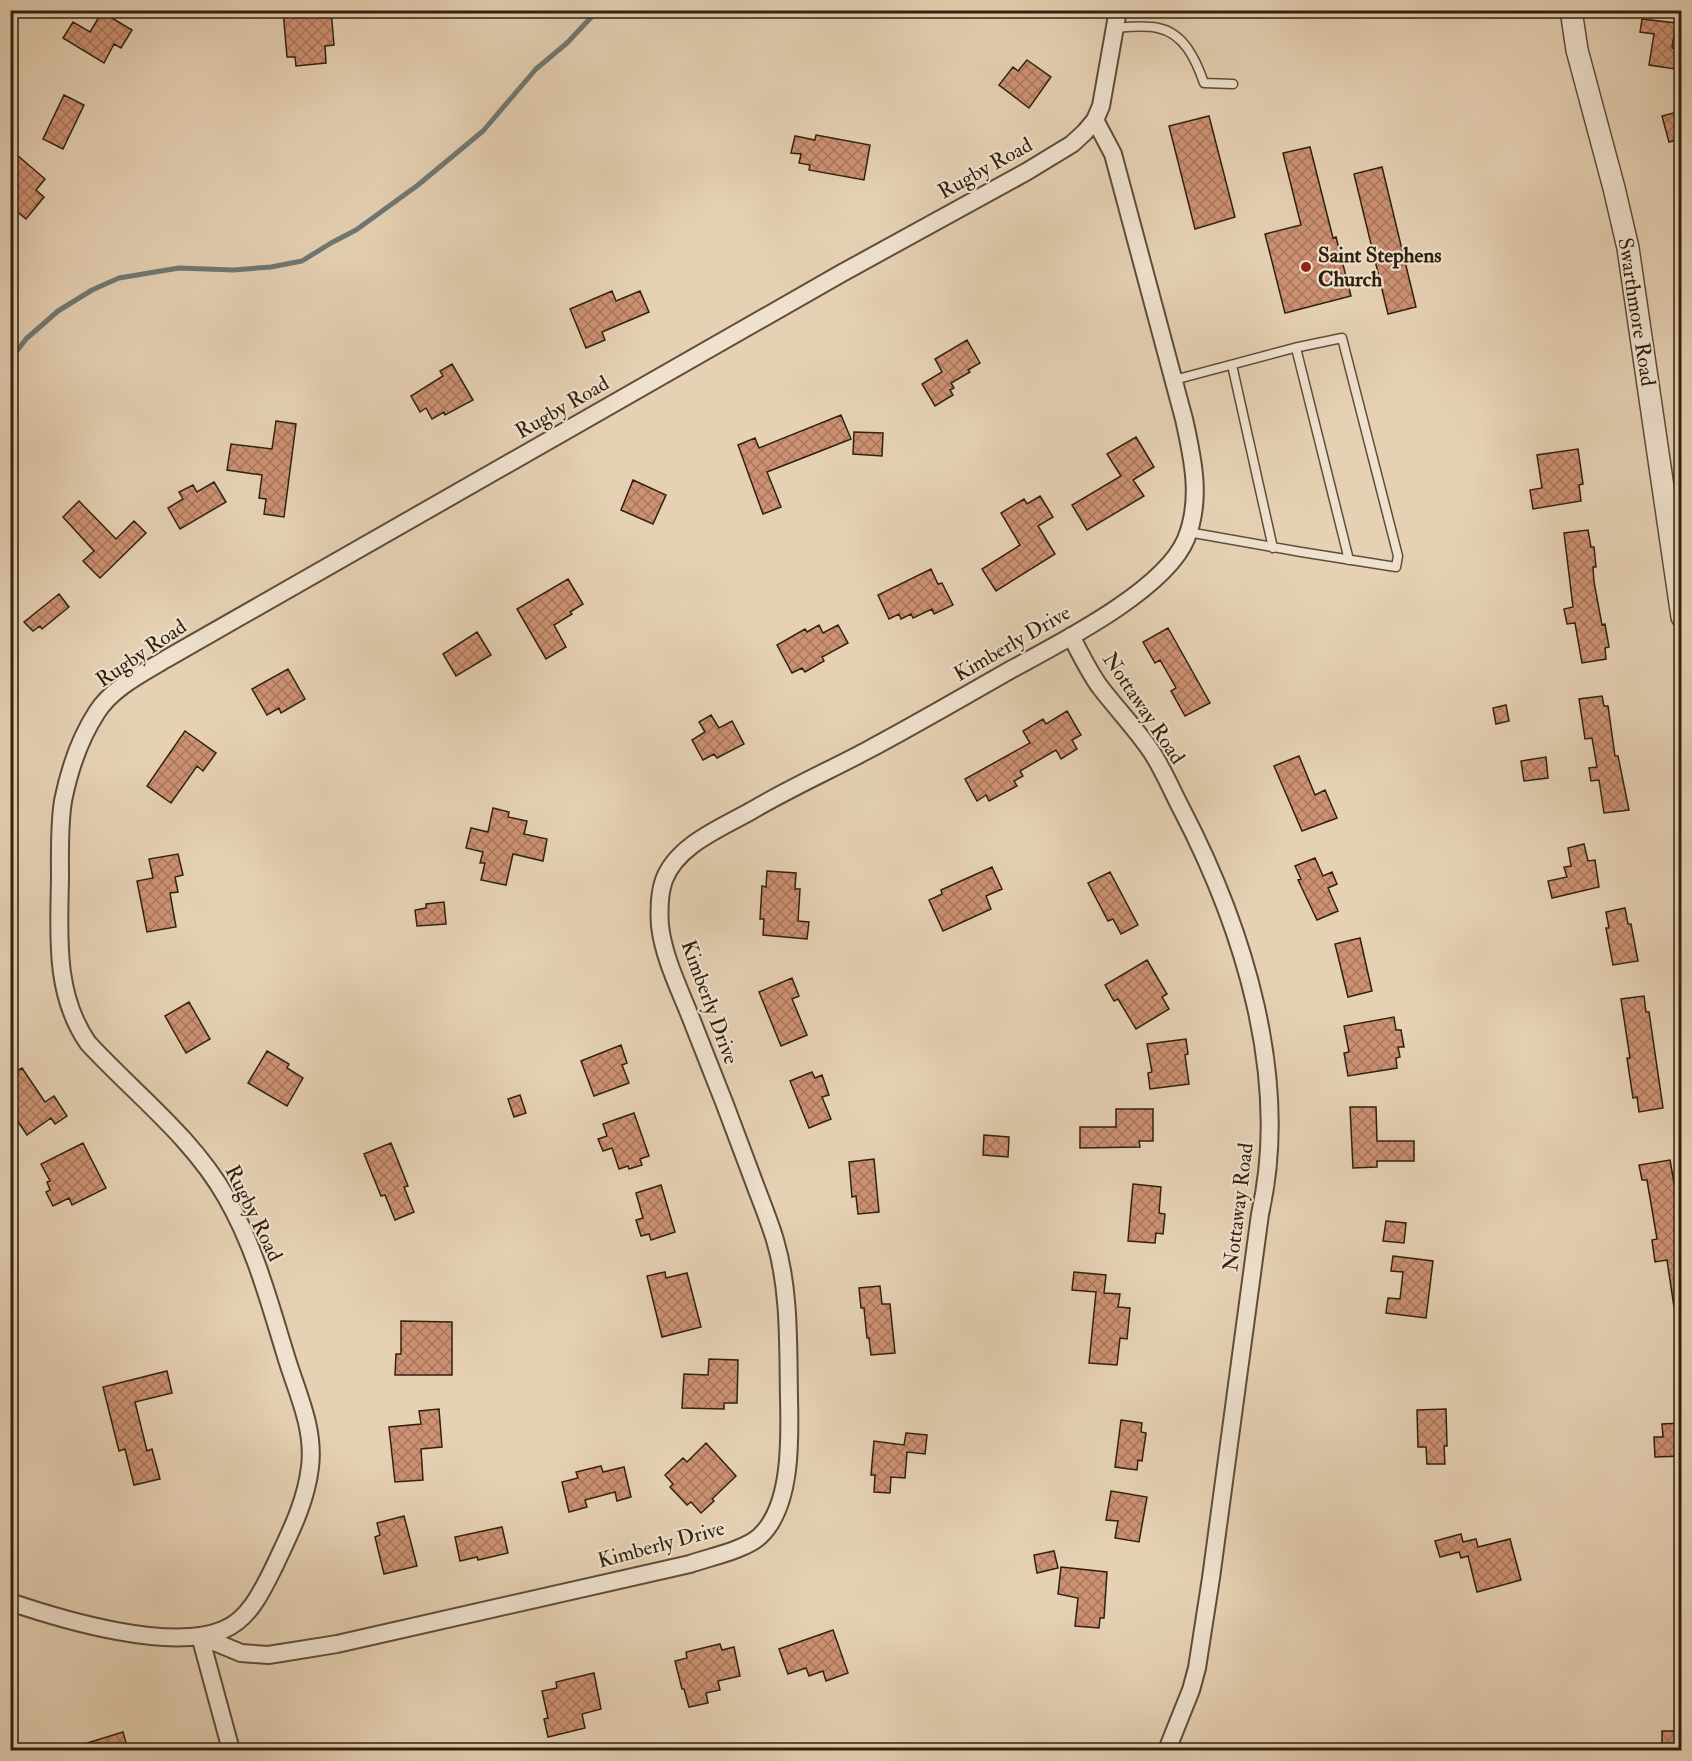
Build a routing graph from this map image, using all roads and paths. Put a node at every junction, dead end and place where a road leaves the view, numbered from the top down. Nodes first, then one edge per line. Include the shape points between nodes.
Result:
1 (1118, 10) edge
2 (1571, 10) edge
3 (1115, 28) junction
4 (1233, 84) dead end
5 (1095, 120) junction
6 (1296, 348) junction
7 (1232, 365) junction
8 (1174, 380) junction
9 (1188, 532) junction
10 (1273, 548) junction
11 (1349, 560) junction
12 (1682, 617) edge
13 (1071, 636) junction
14 (10, 1602) edge
15 (200, 1636) junction
16 (231, 1750) edge
17 (1167, 1750) edge

1 - 3 street, Rugby Road
2 - 12 street, Swarthmore Road via 1577,50 1628,248
3 - 4 lane via 1158,28 1179,38 1196,61 1204,83
3 - 5 street, Rugby Road via 1105,93
5 - 8 street, Kimberly Drive via 1113,154
5 - 15 street, Rugby Road via 1072,144 1026,172 166,659 131,681 98,711 75,758 63,802 59,943 70,1011 88,1043 201,1160 228,1200 273,1313 301,1399 311,1446 300,1509 263,1589 237,1621 223,1630
6 - 7 lane
6 - 11 lane
6 - 11 lane via 1342,338 1398,556 1396,567
7 - 8 lane
7 - 10 lane
8 - 9 street, Kimberly Drive via 1194,474 1193,517
9 - 10 lane
9 - 13 street, Kimberly Drive via 1172,563 1158,576
10 - 11 lane
13 - 15 street, Kimberly Drive via 690,846 664,879 660,927 670,965 776,1241 784,1279 789,1424 786,1480 774,1518 758,1538 690,1564 337,1644 259,1655 241,1653
13 - 17 street, Nottaway Road via 1099,685 1152,752 1219,886 1250,988 1266,1066 1268,1168 1211,1578 1197,1668
14 - 15 street, Rugby Road via 95,1627 138,1634
15 - 16 street

